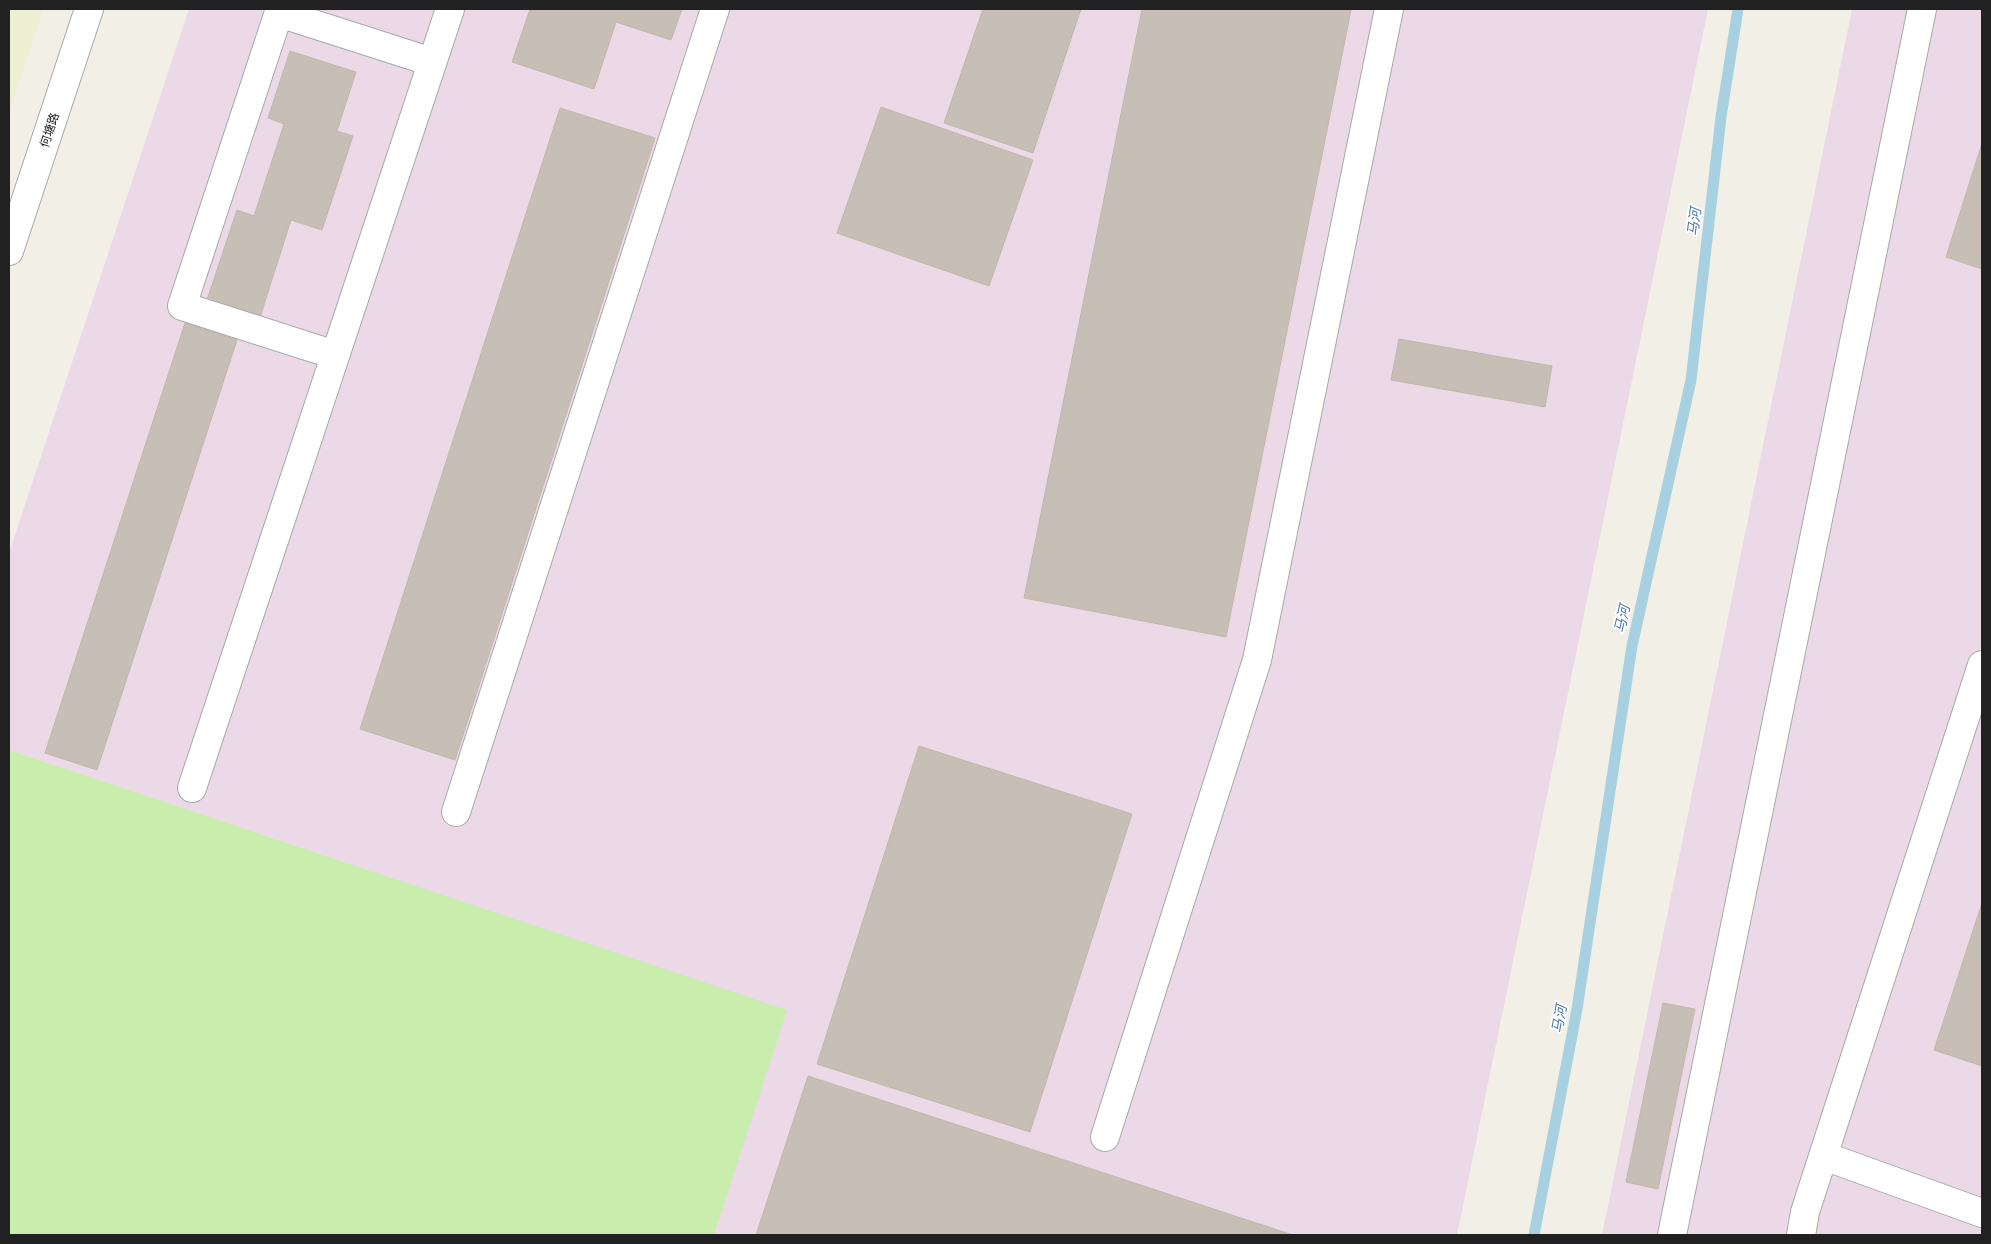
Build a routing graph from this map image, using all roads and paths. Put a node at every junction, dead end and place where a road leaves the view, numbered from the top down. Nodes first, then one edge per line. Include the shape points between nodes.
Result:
1 (89, 9) edge
2 (450, 9) edge
3 (715, 9) edge
4 (1390, 9) edge
5 (1922, 9) edge
6 (279, 11) edge
7 (432, 62) junction
8 (9, 251) edge
9 (335, 355) junction
10 (1982, 665) edge
11 (192, 788) dead end
12 (456, 812) dead end
13 (1105, 1137) dead end
14 (1824, 1156) junction
15 (1982, 1213) edge
16 (1672, 1235) edge
17 (1801, 1235) edge

1 - 8 street, 何塘路
2 - 7 street
3 - 12 street
4 - 13 street via 1257,660
5 - 16 street
6 - 7 street
6 - 9 street via 182,306
7 - 9 street
9 - 11 street
10 - 14 street
14 - 15 street
14 - 17 street

